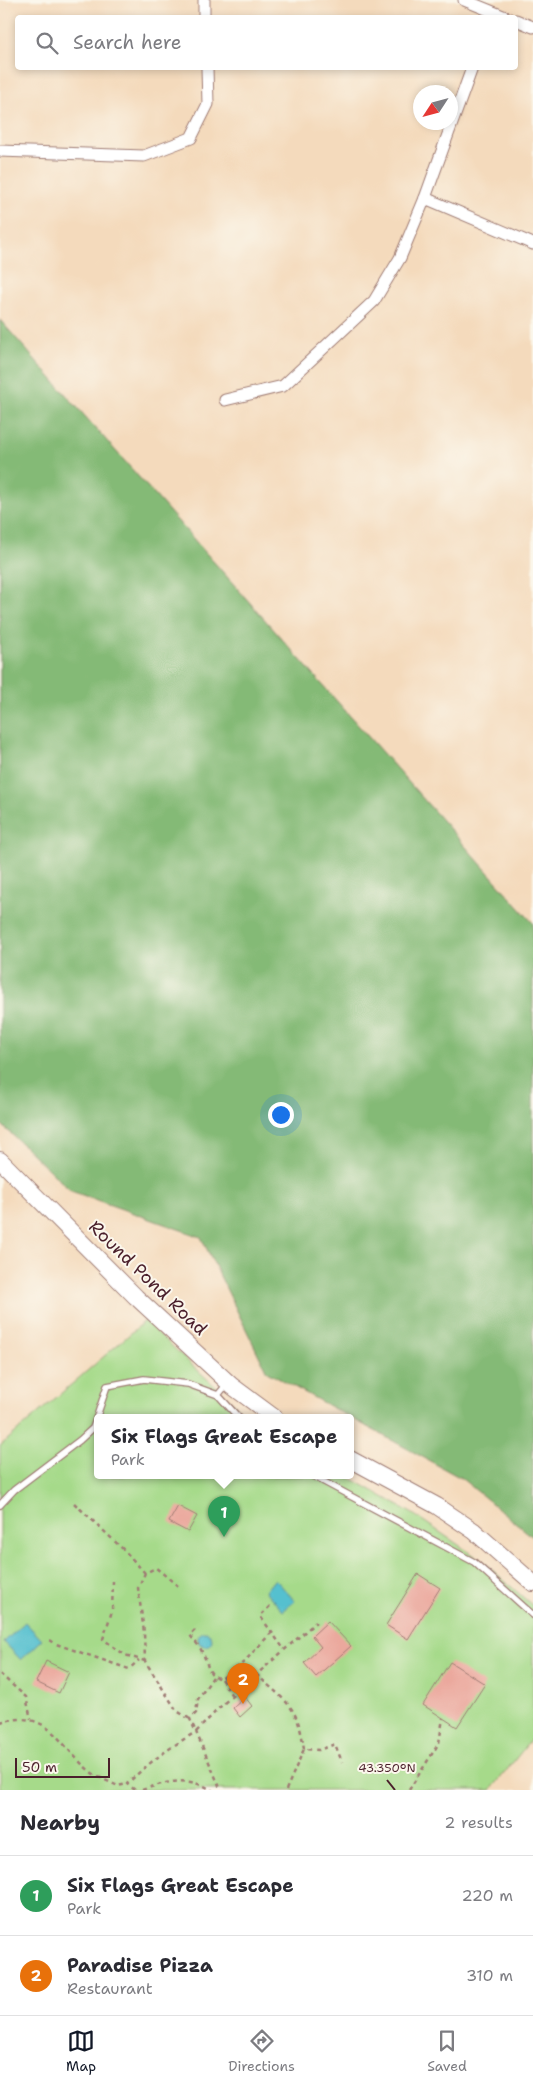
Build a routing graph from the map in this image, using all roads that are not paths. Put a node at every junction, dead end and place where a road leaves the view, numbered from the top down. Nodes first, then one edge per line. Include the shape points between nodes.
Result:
1 (204, 0) edge
2 (464, 0) edge
3 (491, 14) edge
4 (204, 15) edge
5 (518, 21) edge
6 (533, 27) edge
7 (207, 70) edge
8 (471, 70) edge
9 (0, 151) edge
10 (425, 198) junction
11 (533, 244) edge
12 (224, 400) dead end
13 (0, 1160) edge
14 (223, 1388) junction
15 (97, 1414) edge
16 (237, 1414) edge
17 (268, 1414) edge
18 (94, 1423) edge
19 (354, 1461) edge
20 (319, 1479) edge
21 (0, 1505) edge
22 (533, 1583) edge
23 (533, 1615) edge

1 - 4 street
2 - 3 street
5 - 6 street
7 - 9 street via 208,104 191,138 144,156
8 - 10 street
10 - 11 street
10 - 12 street via 400,258 374,302 283,386
13 - 14 street, Round Pond Road
14 - 15 lane via 144,1379 108,1386
14 - 16 lane
14 - 17 street, Round Pond Road
18 - 21 lane via 80,1440 14,1490
19 - 22 street via 474,1530
20 - 23 lane via 474,1562

